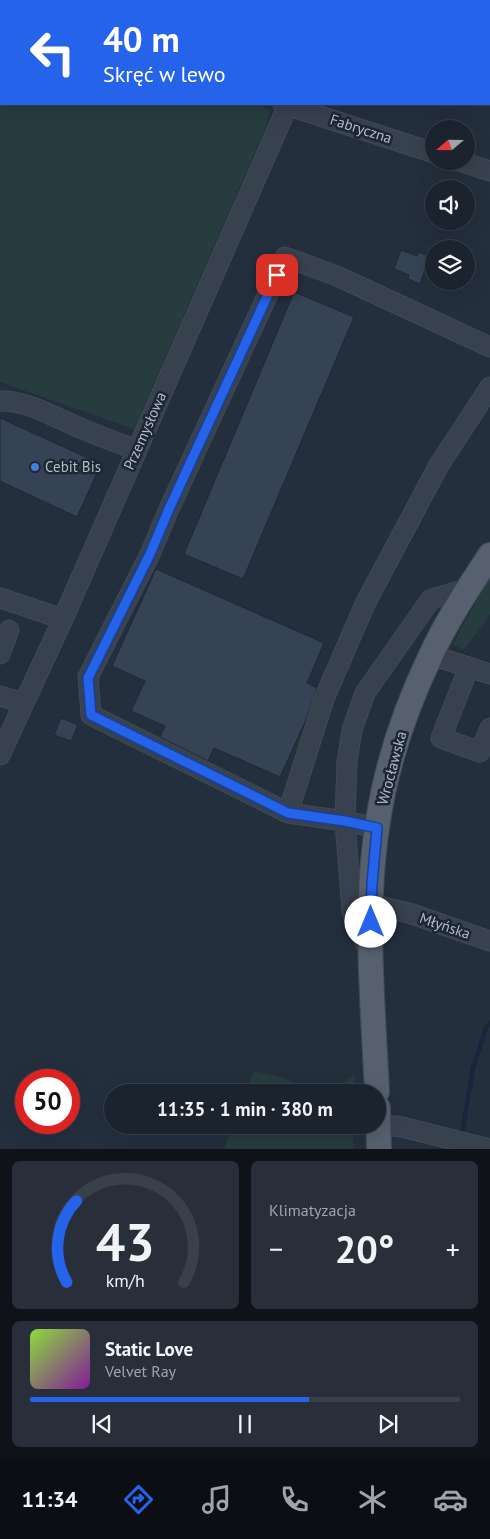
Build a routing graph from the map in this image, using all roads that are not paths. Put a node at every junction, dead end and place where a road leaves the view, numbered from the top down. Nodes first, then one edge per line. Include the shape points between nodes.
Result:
1 (286, 105) edge
2 (425, 150) edge
3 (475, 166) edge
4 (490, 171) edge
5 (490, 347) edge
6 (490, 388) edge
7 (0, 401) edge
8 (136, 449) junction
9 (490, 554) edge
10 (467, 589) junction
11 (0, 598) edge
12 (63, 619) junction
13 (10, 630) dead end
14 (0, 654) edge
15 (431, 654) junction
16 (469, 667) junction
17 (490, 674) edge
18 (0, 696) edge
19 (24, 703) junction
20 (490, 728) edge
21 (0, 755) edge
22 (288, 813) junction
23 (345, 821) junction
24 (377, 828) junction
25 (371, 904) junction
26 (490, 941) edge
27 (371, 956) junction
28 (377, 1084) edge
29 (386, 1127) edge
30 (490, 1148) edge

1 - 2 street, Fabryczna
1 - 8 street, Przemysłowa
3 - 4 street
5 - 22 street via 337,276 285,257 150,554 88,678 91,715
6 - 22 street via 439,465 365,604 324,699
7 - 8 street via 34,408
8 - 12 street, Przemysłowa
9 - 10 main road, Wrocławska
10 - 15 main road, Wrocławska
10 - 23 street via 431,599 365,693 352,730 348,754
11 - 12 street
12 - 19 street, Przemysłowa
13 - 14 street
15 - 16 street
15 - 24 main road, Wrocławska via 396,748
16 - 17 street
16 - 20 street via 441,738 480,752
18 - 19 street
19 - 21 street, Przemysłowa
22 - 23 street
23 - 24 street
23 - 27 street via 352,912
24 - 25 main road, Wrocławska
25 - 26 street, Młyńska via 409,913
25 - 27 main road, Wrocławska
27 - 28 main road, Wrocławska
29 - 30 street via 398,1126

